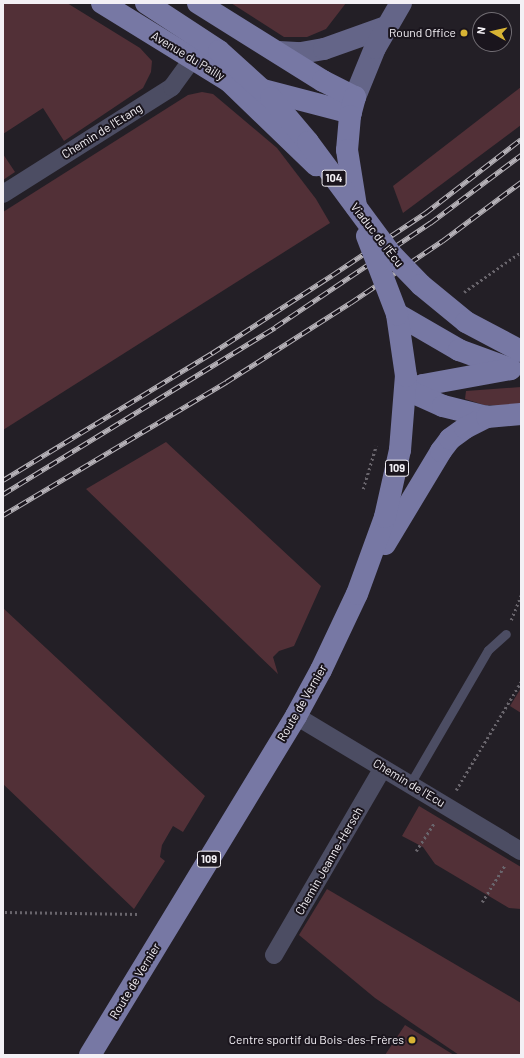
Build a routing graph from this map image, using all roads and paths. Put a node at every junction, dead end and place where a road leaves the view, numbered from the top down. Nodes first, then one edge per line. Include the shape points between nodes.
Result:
1 (102, 3) edge
2 (146, 3) edge
3 (198, 3) edge
4 (401, 3) edge
5 (386, 27) junction
6 (279, 52) junction
7 (192, 59) junction
8 (230, 81) junction
9 (353, 105) junction
10 (3, 194) edge
11 (356, 206) junction
12 (521, 252) edge
13 (459, 296) dead end
14 (397, 314) junction
15 (518, 363) edge
16 (406, 390) junction
17 (521, 414) edge
18 (487, 417) junction
19 (363, 579) junction
20 (521, 595) edge
21 (506, 634) joint
22 (521, 682) edge
23 (296, 716) junction
24 (383, 768) junction
25 (406, 782) junction
26 (454, 794) dead end
27 (435, 820) dead end
28 (416, 851) dead end
29 (521, 851) edge
30 (506, 863) dead end
31 (482, 902) dead end
32 (5, 912) dead end
33 (139, 914) dead end
34 (274, 955) dead end
35 (90, 1055) edge

1 - 7 main road, Avenue du Pailly / 104
2 - 15 main road, Viaduc de l'Écu / 104, bridge via 219,51 271,98 316,152 386,248 420,286
3 - 6 main road
4 - 5 main road, 109
5 - 6 main road via 324,49 301,53
5 - 9 main road, 109 via 366,67
6 - 9 main road via 323,81
7 - 8 main road, Avenue du Pailly / 104
7 - 10 street, Chemin de l'Etang via 172,87
8 - 9 main road, Avenue du Pailly / 104
8 - 11 main road, 104
9 - 11 main road, 109 via 348,150 349,172
11 - 14 main road, 109, bridge
12 - 13 path
14 - 15 main road via 459,350
14 - 16 main road, Route de Vernier / 109 via 403,346
15 - 16 main road
16 - 18 main road via 443,406
16 - 19 main road, Route de Vernier / 109 via 396,469 385,517
17 - 18 main road
18 - 19 main road via 465,428 441,451
19 - 23 main road, Route de Vernier / 109 via 338,636
20 - 21 path
21 - 25 lane via 488,650
22 - 26 path
23 - 24 street, Chemin de l'Ecu
23 - 35 main road, Route de Vernier / 109
24 - 25 street, Chemin de l'Ecu
24 - 34 street, Chemin Jeanne-Hersch
25 - 29 street, Chemin de l'Ecu
27 - 28 path
30 - 31 path
32 - 33 path

